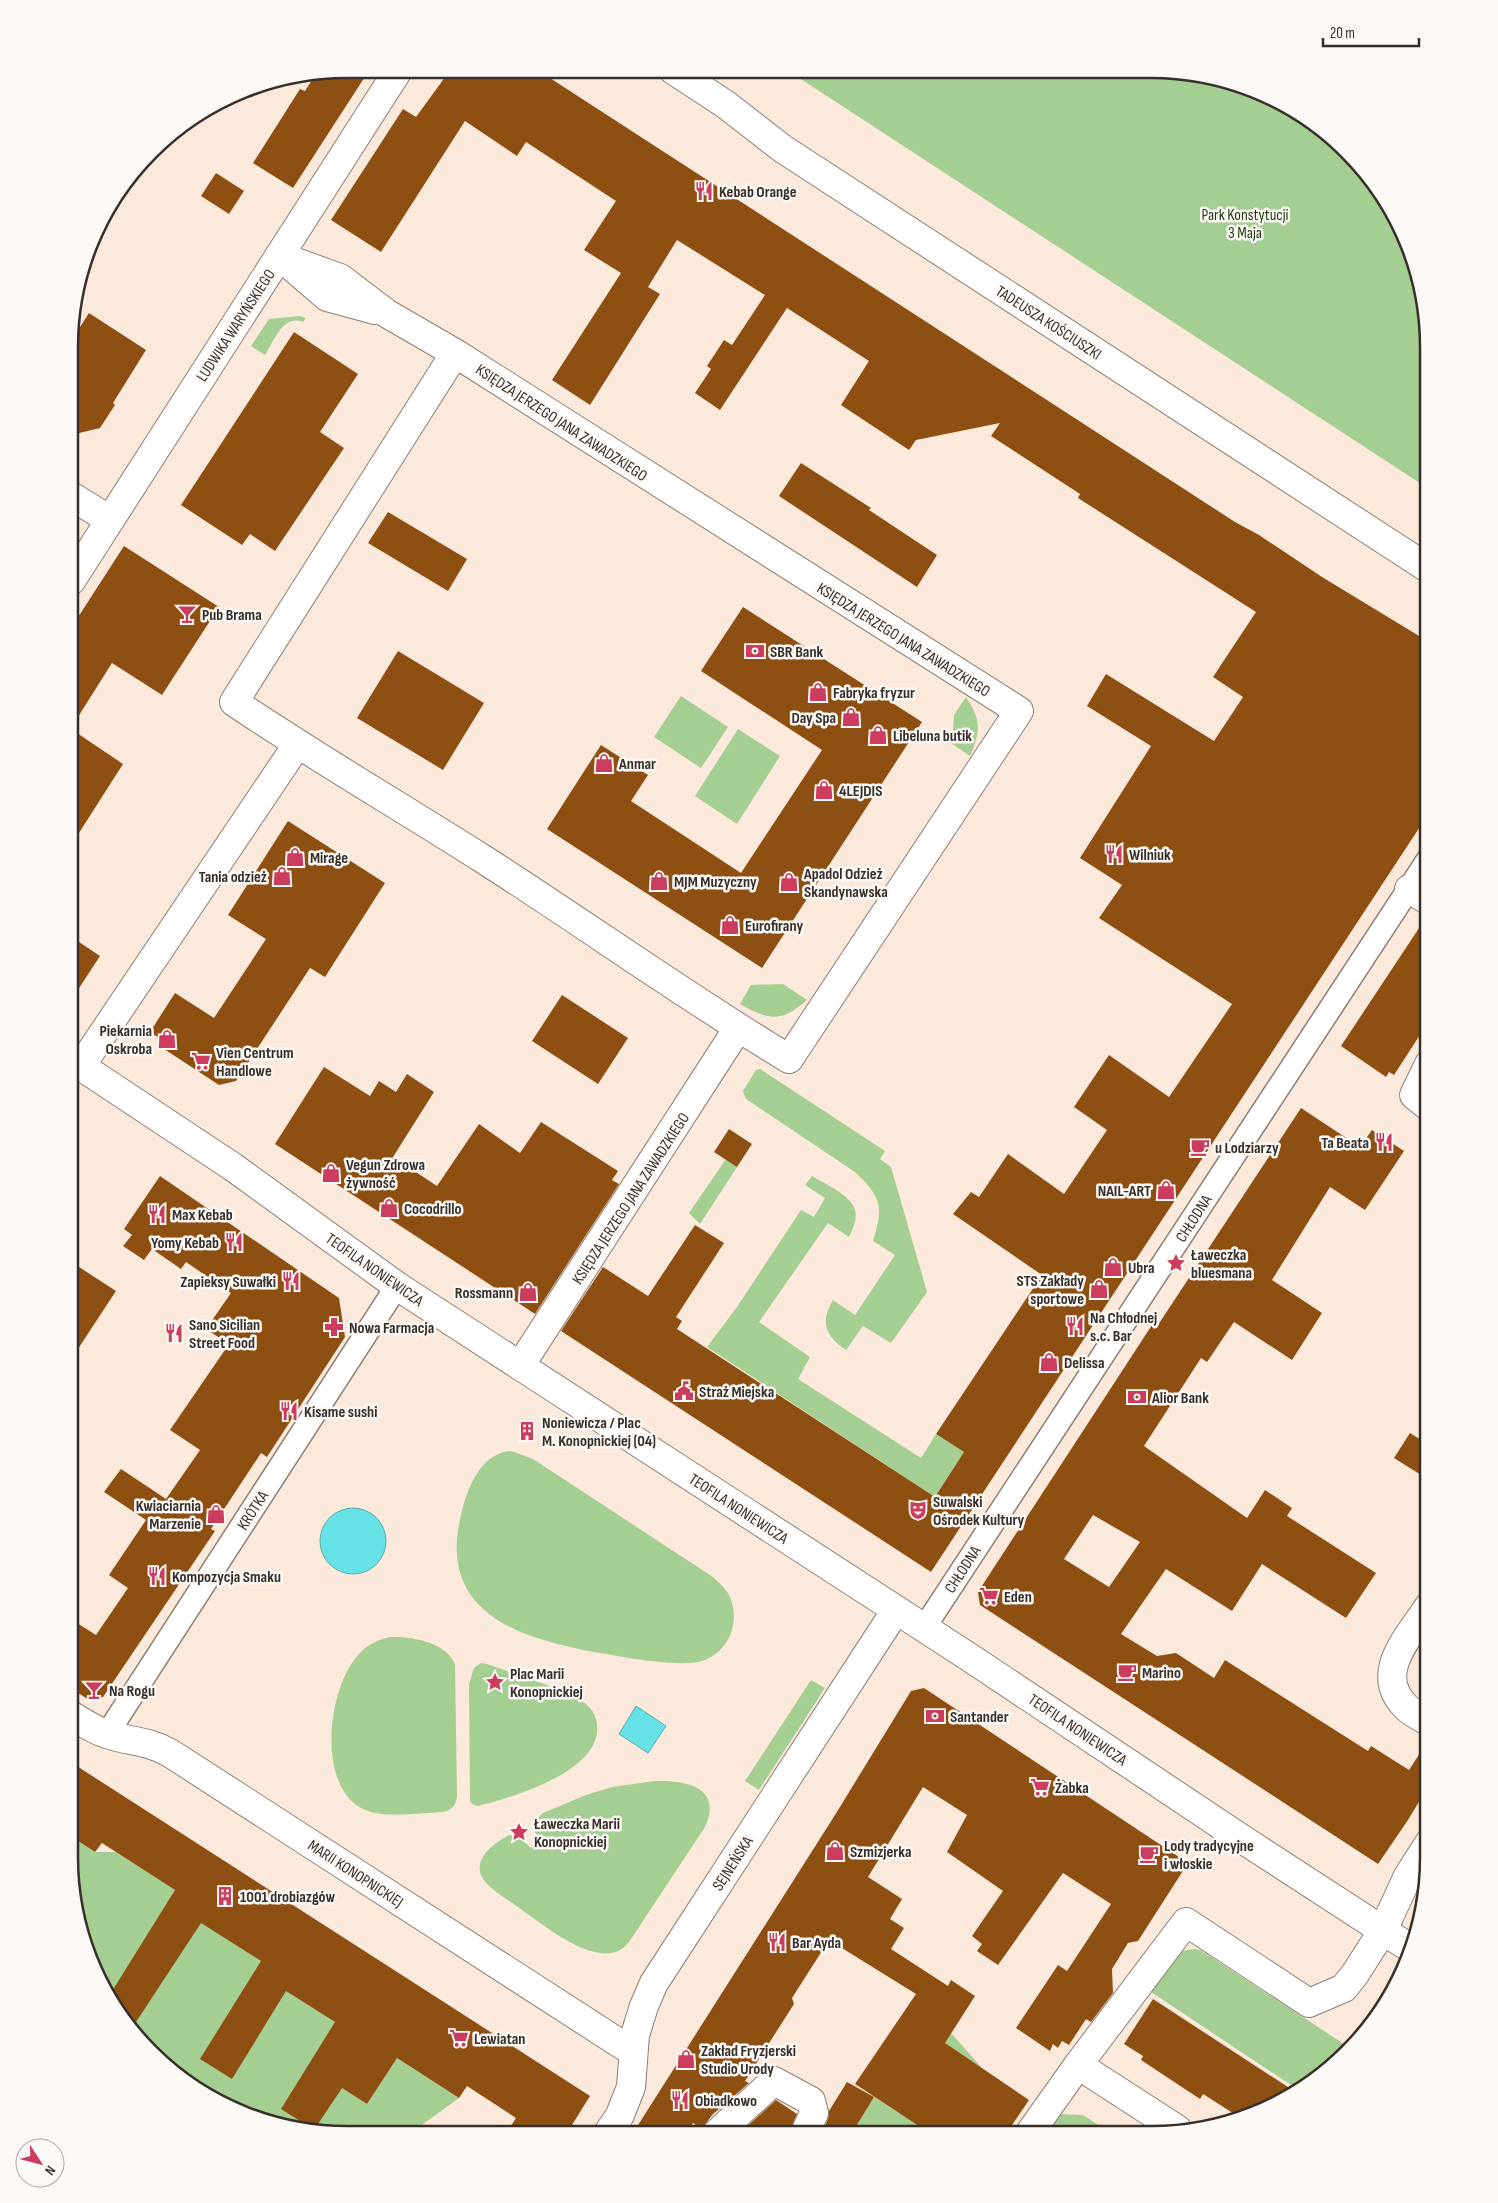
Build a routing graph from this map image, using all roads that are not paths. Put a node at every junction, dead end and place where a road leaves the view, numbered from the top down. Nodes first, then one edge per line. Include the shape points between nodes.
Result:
1 (393, 78) edge
2 (686, 78) edge
3 (279, 256) junction
4 (455, 353) junction
5 (77, 500) edge
6 (110, 520) junction
7 (1420, 563) edge
8 (77, 572) edge
9 (297, 745) junction
10 (1419, 895) edge
11 (738, 1028) junction
12 (77, 1061) edge
13 (77, 1063) edge
14 (1420, 1083) edge
15 (1420, 1100) edge
16 (397, 1286) junction
17 (520, 1366) junction
18 (896, 1610) junction
19 (1420, 1620) edge
20 (924, 1628) junction
21 (1420, 1716) edge
22 (77, 1718) edge
23 (107, 1734) junction
24 (1420, 1857) edge
25 (1383, 1930) junction
26 (1405, 1945) edge
27 (633, 2052) junction
28 (1078, 2065) junction
29 (1171, 2125) edge
30 (613, 2126) edge
31 (725, 2126) edge
32 (809, 2126) edge
33 (1035, 2126) edge

1 - 3 street, LUDWIKA WARYŃSKIEGO
2 - 7 street, TADEUSZA KOŚCIUSZKI via 791,154
3 - 4 street, KSIĘDZA JERZEGO JANA ZAWADZKIEGO via 340,278 386,313
3 - 6 street, LUDWIKA WARYŃSKIEGO
4 - 9 street, KSIĘDZA JERZEGO JANA ZAWADZKIEGO via 234,702
4 - 11 street, KSIĘDZA JERZEGO JANA ZAWADZKIEGO via 1019,712 789,1059
5 - 6 street
6 - 8 street, LUDWIKA WARYŃSKIEGO
9 - 11 street, KSIĘDZA JERZEGO JANA ZAWADZKIEGO via 447,836
9 - 12 street
10 - 20 street, CHŁODNA
11 - 17 street, KSIĘDZA JERZEGO JANA ZAWADZKIEGO
13 - 16 street, TEOFILA NONIEWICZA via 233,1167
14 - 15 street via 1414,1095
16 - 17 street, TEOFILA NONIEWICZA
16 - 23 street, KRÓTKA
17 - 18 street, TEOFILA NONIEWICZA
18 - 20 street, TEOFILA NONIEWICZA
18 - 27 street, SEJNEŃSKA via 654,1983 638,2022
19 - 21 street via 1393,1662 1391,1674 1398,1698
20 - 25 street, TEOFILA NONIEWICZA
22 - 23 street, MARII KONOPNICKIEJ
23 - 27 street, MARII KONOPNICKIEJ via 144,1741 170,1753
24 - 25 street
25 - 26 street, TEOFILA NONIEWICZA
25 - 28 street via 1344,1988 1309,2003 1186,1922
27 - 30 street, SEJNEŃSKA via 631,2087
28 - 29 street
28 - 33 street
31 - 32 street via 774,2081 811,2100 814,2113

